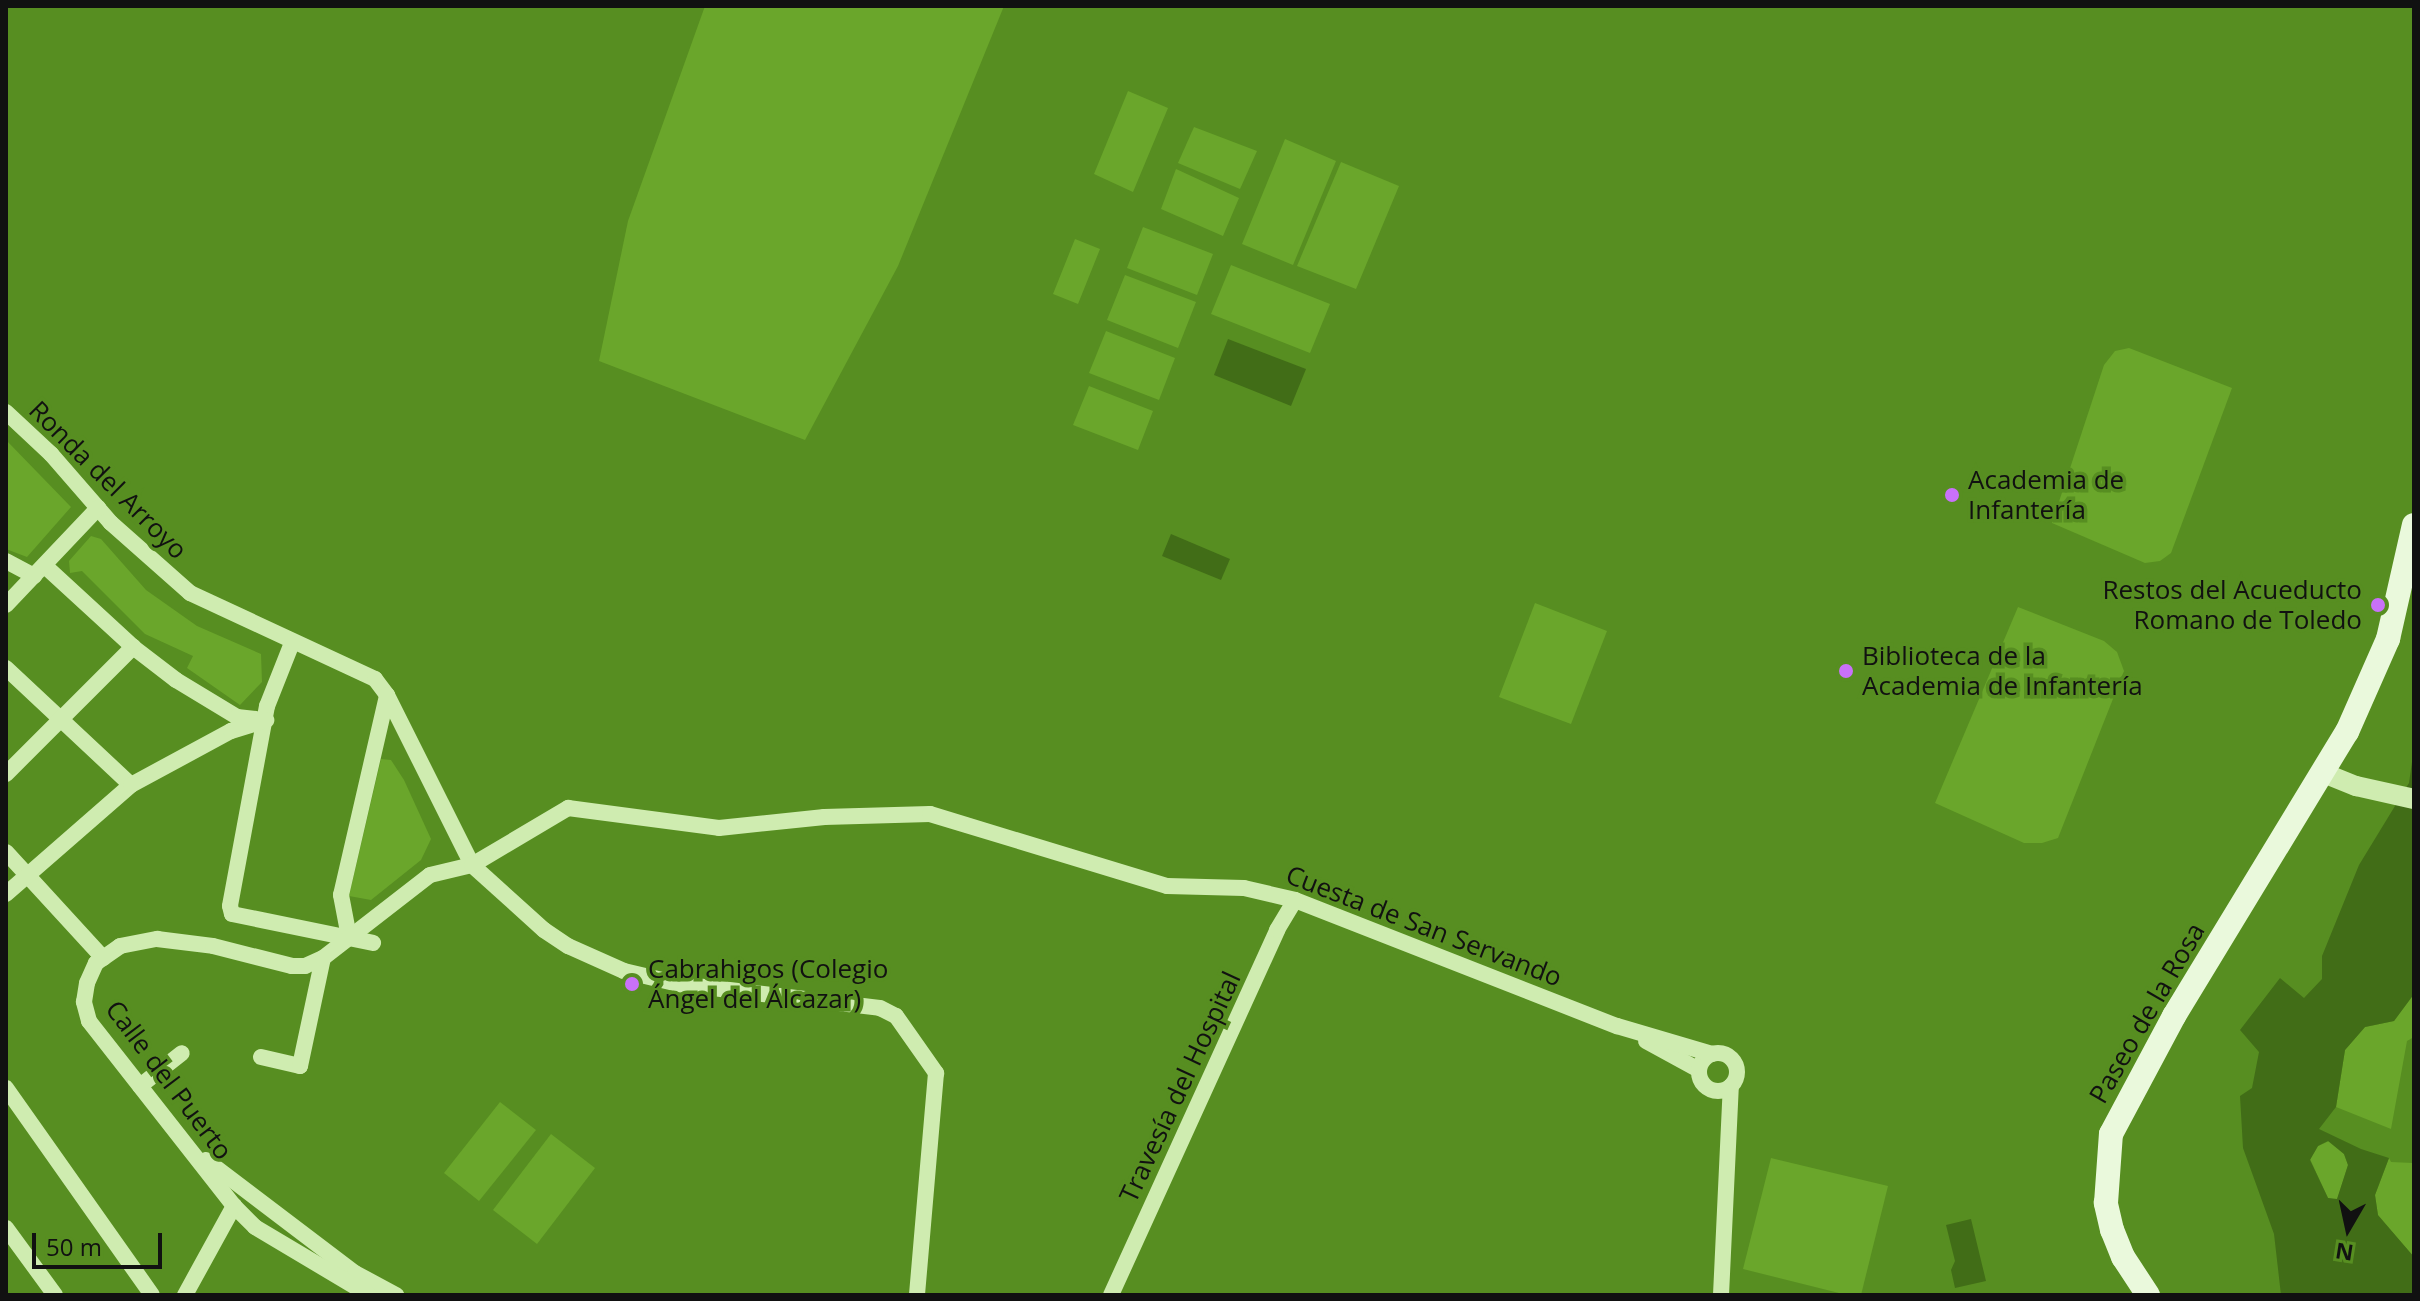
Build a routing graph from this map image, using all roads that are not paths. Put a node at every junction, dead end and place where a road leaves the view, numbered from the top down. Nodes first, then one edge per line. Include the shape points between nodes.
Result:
1 (6, 412) edge
2 (98, 508) junction
3 (2414, 525) edge
4 (6, 561) edge
5 (39, 571) junction
6 (6, 605) edge
7 (292, 643) junction
8 (133, 647) junction
9 (6, 668) edge
10 (387, 695) junction
11 (59, 720) junction
12 (266, 720) junction
13 (2321, 772) junction
14 (6, 774) edge
15 (131, 785) junction
16 (2414, 799) edge
17 (6, 852) edge
18 (472, 865) junction
19 (28, 874) junction
20 (6, 894) edge
21 (1295, 900) junction
22 (349, 937) junction
23 (373, 943) dead end
24 (103, 958) junction
25 (323, 958) junction
26 (1617, 1026) junction
27 (182, 1053) dead end
28 (1712, 1054) junction
29 (261, 1057) dead end
30 (1699, 1070) junction
31 (140, 1086) junction
32 (1731, 1086) junction
33 (6, 1088) edge
34 (1713, 1090) junction
35 (165, 1118) junction
36 (1727, 1131) junction
37 (234, 1206) junction
38 (6, 1228) edge
39 (55, 1295) edge
40 (152, 1295) edge
41 (185, 1295) edge
42 (369, 1295) edge
43 (396, 1295) edge
44 (917, 1295) edge
45 (1111, 1295) edge
46 (1721, 1295) edge
47 (2148, 1295) edge

1 - 2 street, Ronda del Arroyo
2 - 5 street
2 - 7 street, Ronda del Arroyo via 190,593
3 - 13 main road, Paseo de la Rosa via 2382,657 2347,732
4 - 5 street
5 - 6 street
5 - 8 street
7 - 10 street, Ronda del Arroyo via 375,679
7 - 12 street
8 - 11 street
8 - 12 street via 237,717
9 - 11 street
10 - 18 street, Ronda del Arroyo
10 - 22 street via 341,895
11 - 14 street
11 - 15 street
12 - 15 street via 231,731
12 - 22 street via 232,914
13 - 16 street
13 - 47 main road, Paseo de la Rosa via 2174,1016 2111,1134 2106,1203 2112,1230
15 - 19 street
17 - 19 street
18 - 21 street, Cuesta de San Servando via 568,808 719,828 824,817 930,814 1167,886 1244,888
18 - 22 street via 430,875
18 - 44 street via 544,930 624,971 679,984 880,1008 896,1016 936,1073
19 - 20 street
19 - 24 street
21 - 26 street, Cuesta de San Servando
21 - 45 street, Travesía del Hospital
22 - 23 street
22 - 25 street
24 - 25 street via 120,946 157,939 213,946 292,966
24 - 31 street, Calle del Puerto via 87,983 89,1021
25 - 29 street via 300,1066
26 - 28 street
26 - 30 street
27 - 31 street
28 - 30 street
28 - 32 street via 1731,1058 1736,1066
30 - 34 street via 1700,1079
31 - 35 street, Calle del Puerto
32 - 34 street
32 - 36 street
33 - 40 street
34 - 36 street
35 - 37 street, Calle del Puerto
35 - 43 street via 204,1158 355,1273
36 - 46 street
37 - 41 street
37 - 42 street, Calle del Puerto via 255,1227
38 - 39 street

